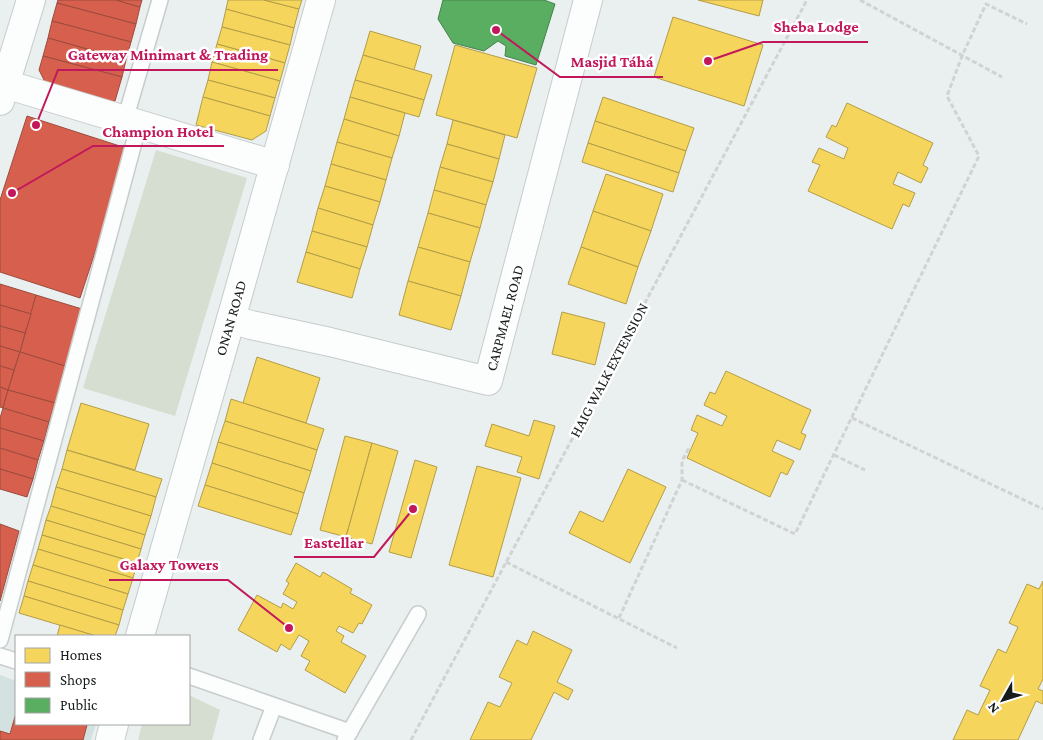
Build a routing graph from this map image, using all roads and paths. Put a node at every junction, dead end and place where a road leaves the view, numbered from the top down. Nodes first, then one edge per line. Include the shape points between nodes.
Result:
1 (31, 0) edge
2 (160, 0) edge
3 (321, 0) edge
4 (588, 0) edge
5 (807, 0) edge
6 (860, 0) edge
7 (1027, 24) dead end
8 (962, 56) junction
9 (1002, 78) dead end
10 (3, 92) edge
11 (132, 122) junction
12 (275, 165) junction
13 (231, 319) junction
14 (852, 418) junction
15 (690, 446) dead end
16 (834, 455) junction
17 (864, 470) dead end
18 (682, 480) junction
19 (1043, 509) edge
20 (506, 562) junction
21 (418, 614) dead end
22 (619, 618) junction
23 (140, 635) edge
24 (0, 640) edge
25 (677, 648) dead end
26 (0, 656) edge
27 (15, 661) edge
28 (190, 676) edge
29 (274, 706) junction
30 (114, 725) edge
31 (348, 736) edge
32 (110, 740) edge
33 (262, 740) edge
34 (411, 740) edge

1 - 10 street
2 - 11 lane
3 - 12 street, ONAN ROAD
4 - 13 street, CARPMAEL ROAD via 488,381
5 - 20 path, HAIG WALK EXTENSION
6 - 8 path
7 - 8 path via 986,4
8 - 9 path
8 - 14 path via 947,96 979,156
10 - 11 street
11 - 12 street
11 - 24 lane
12 - 13 street, ONAN ROAD
13 - 23 street, ONAN ROAD
14 - 16 path
14 - 19 path
15 - 18 path via 682,461
16 - 17 path
16 - 18 path via 795,534
18 - 22 path
20 - 22 path
20 - 34 path, HAIG WALK EXTENSION
21 - 31 lane
22 - 25 path
26 - 27 lane
28 - 29 lane
29 - 31 lane
29 - 33 lane
30 - 32 street

